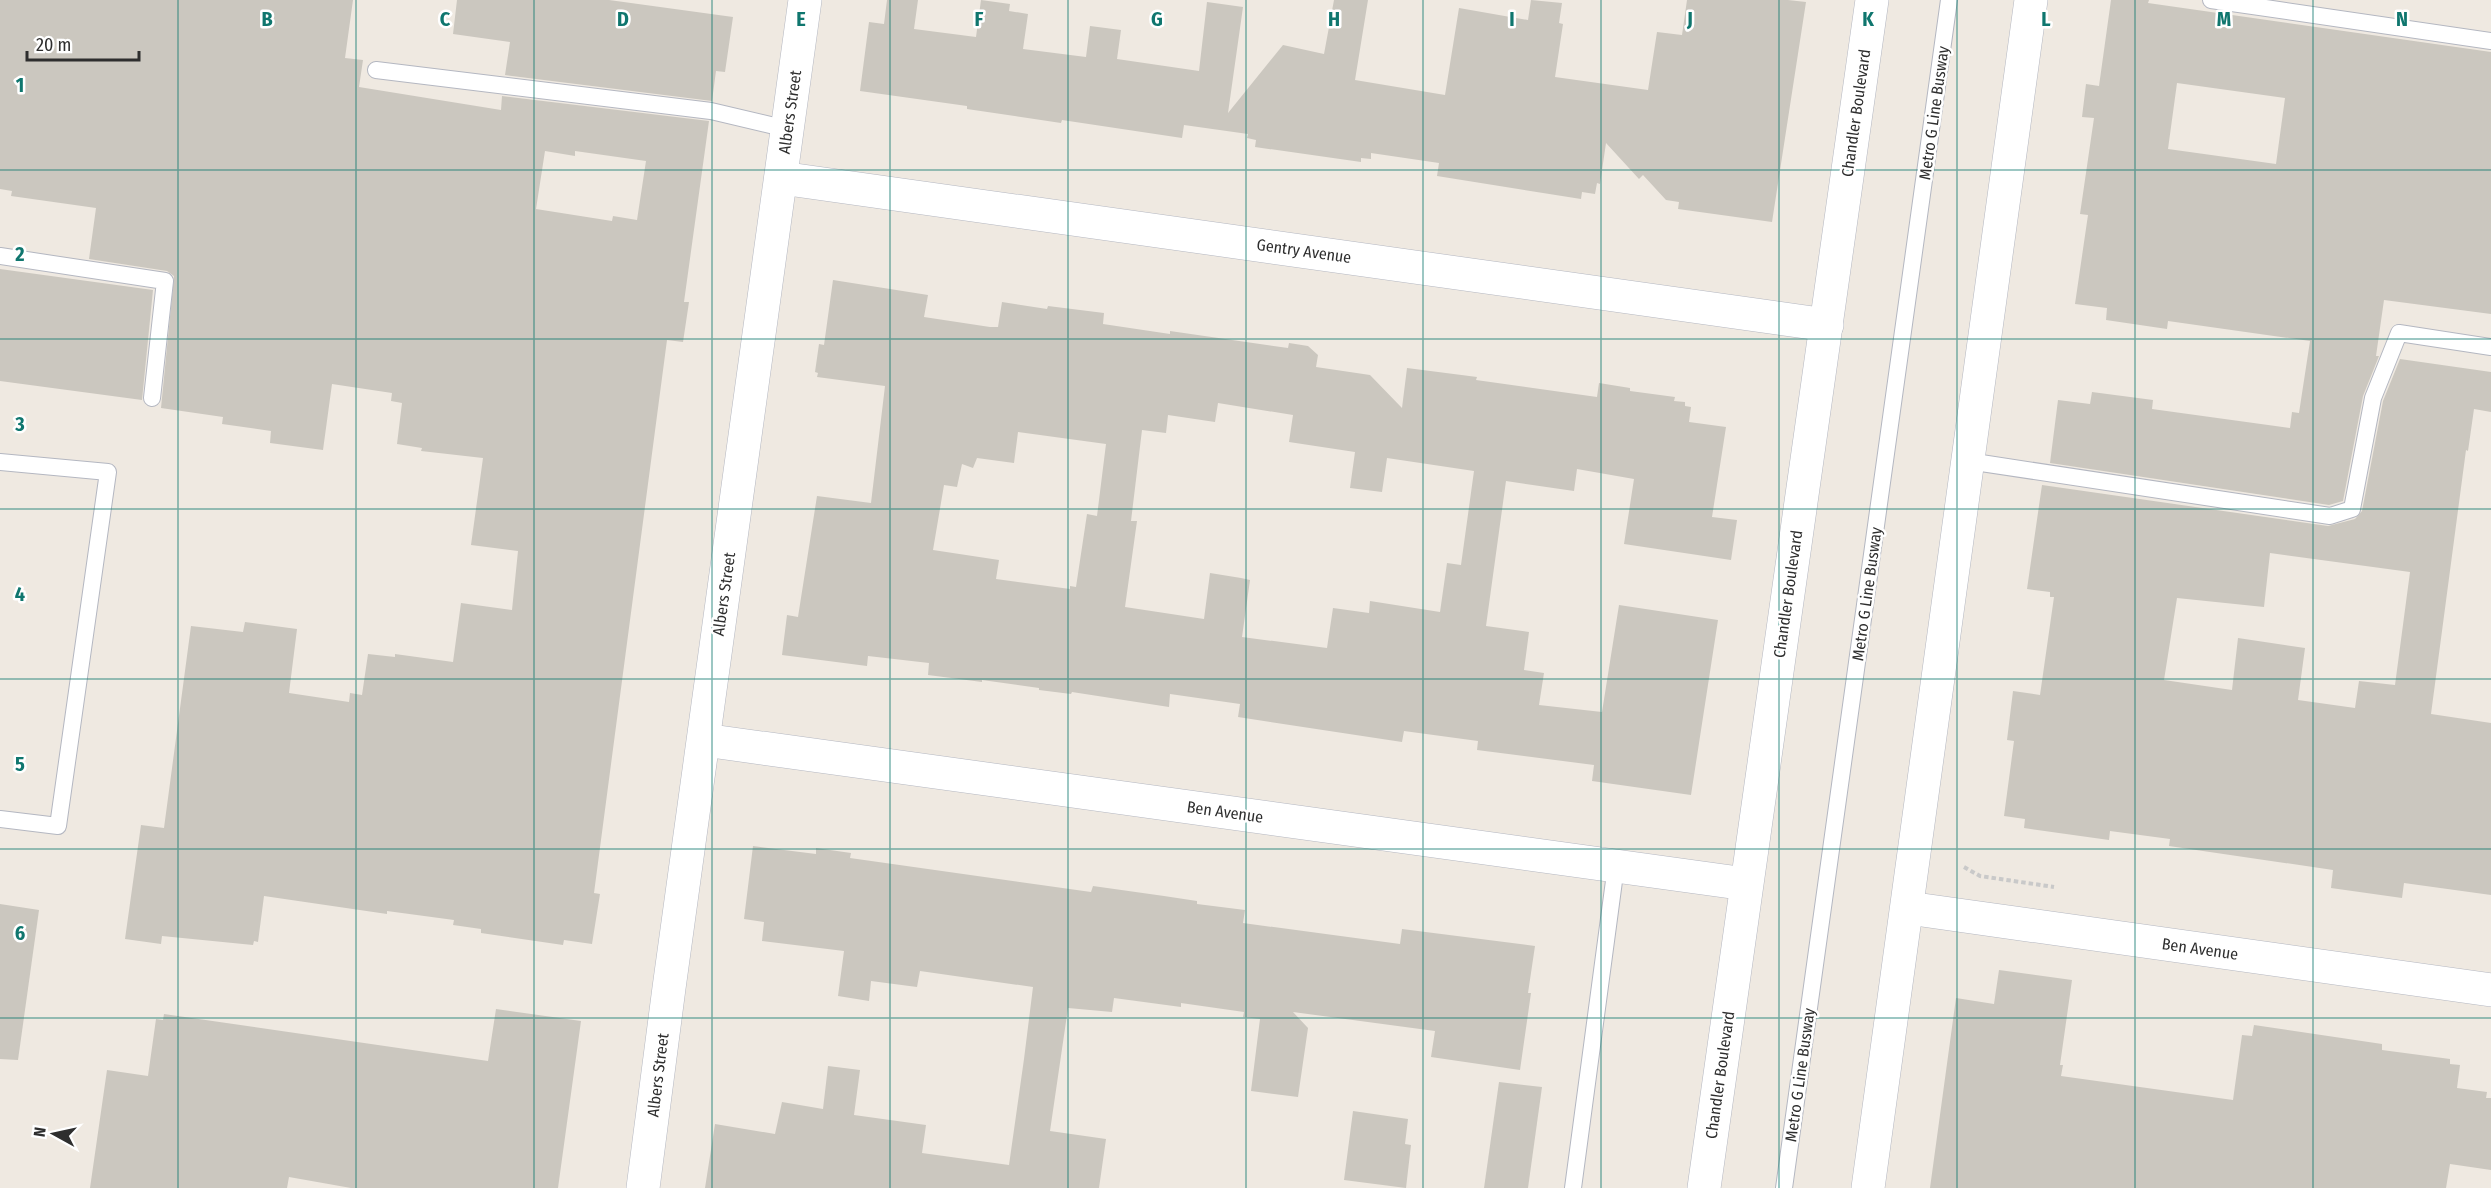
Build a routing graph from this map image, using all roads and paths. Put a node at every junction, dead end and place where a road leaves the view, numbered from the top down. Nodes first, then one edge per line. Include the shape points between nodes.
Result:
1 (805, 0) edge
2 (1872, 0) edge
3 (1949, 0) edge
4 (2031, 0) edge
5 (2211, 0) edge
6 (2491, 41) edge
7 (376, 70) dead end
8 (788, 129) junction
9 (781, 178) junction
10 (0, 256) edge
11 (1827, 325) junction
12 (2491, 347) edge
13 (152, 398) dead end
14 (1968, 461) junction
15 (0, 462) edge
16 (704, 740) junction
17 (0, 819) edge
18 (1616, 866) junction
19 (1964, 867) dead end
20 (1746, 884) junction
21 (2054, 887) dead end
22 (1908, 908) junction
23 (2491, 990) edge
24 (644, 1188) edge
25 (1573, 1188) edge
26 (1704, 1188) edge
27 (1784, 1188) edge
28 (1868, 1188) edge

1 - 8 street, Albers Street
2 - 11 street, Chandler Boulevard
3 - 27 lane, Metro G Line Busway
4 - 14 street
5 - 6 lane
7 - 8 lane via 711,111
8 - 9 street, Albers Street
9 - 11 street, Gentry Avenue
9 - 16 street, Albers Street
10 - 13 lane via 165,280
11 - 20 street, Chandler Boulevard
12 - 14 lane via 2399,333 2373,398 2352,509 2330,516
14 - 22 street
15 - 17 lane via 108,472 58,825
16 - 18 street, Ben Avenue
16 - 24 street, Albers Street
18 - 20 street, Ben Avenue
18 - 25 lane
19 - 21 path via 1980,876
20 - 26 street, Chandler Boulevard
22 - 23 street, Ben Avenue
22 - 28 street

